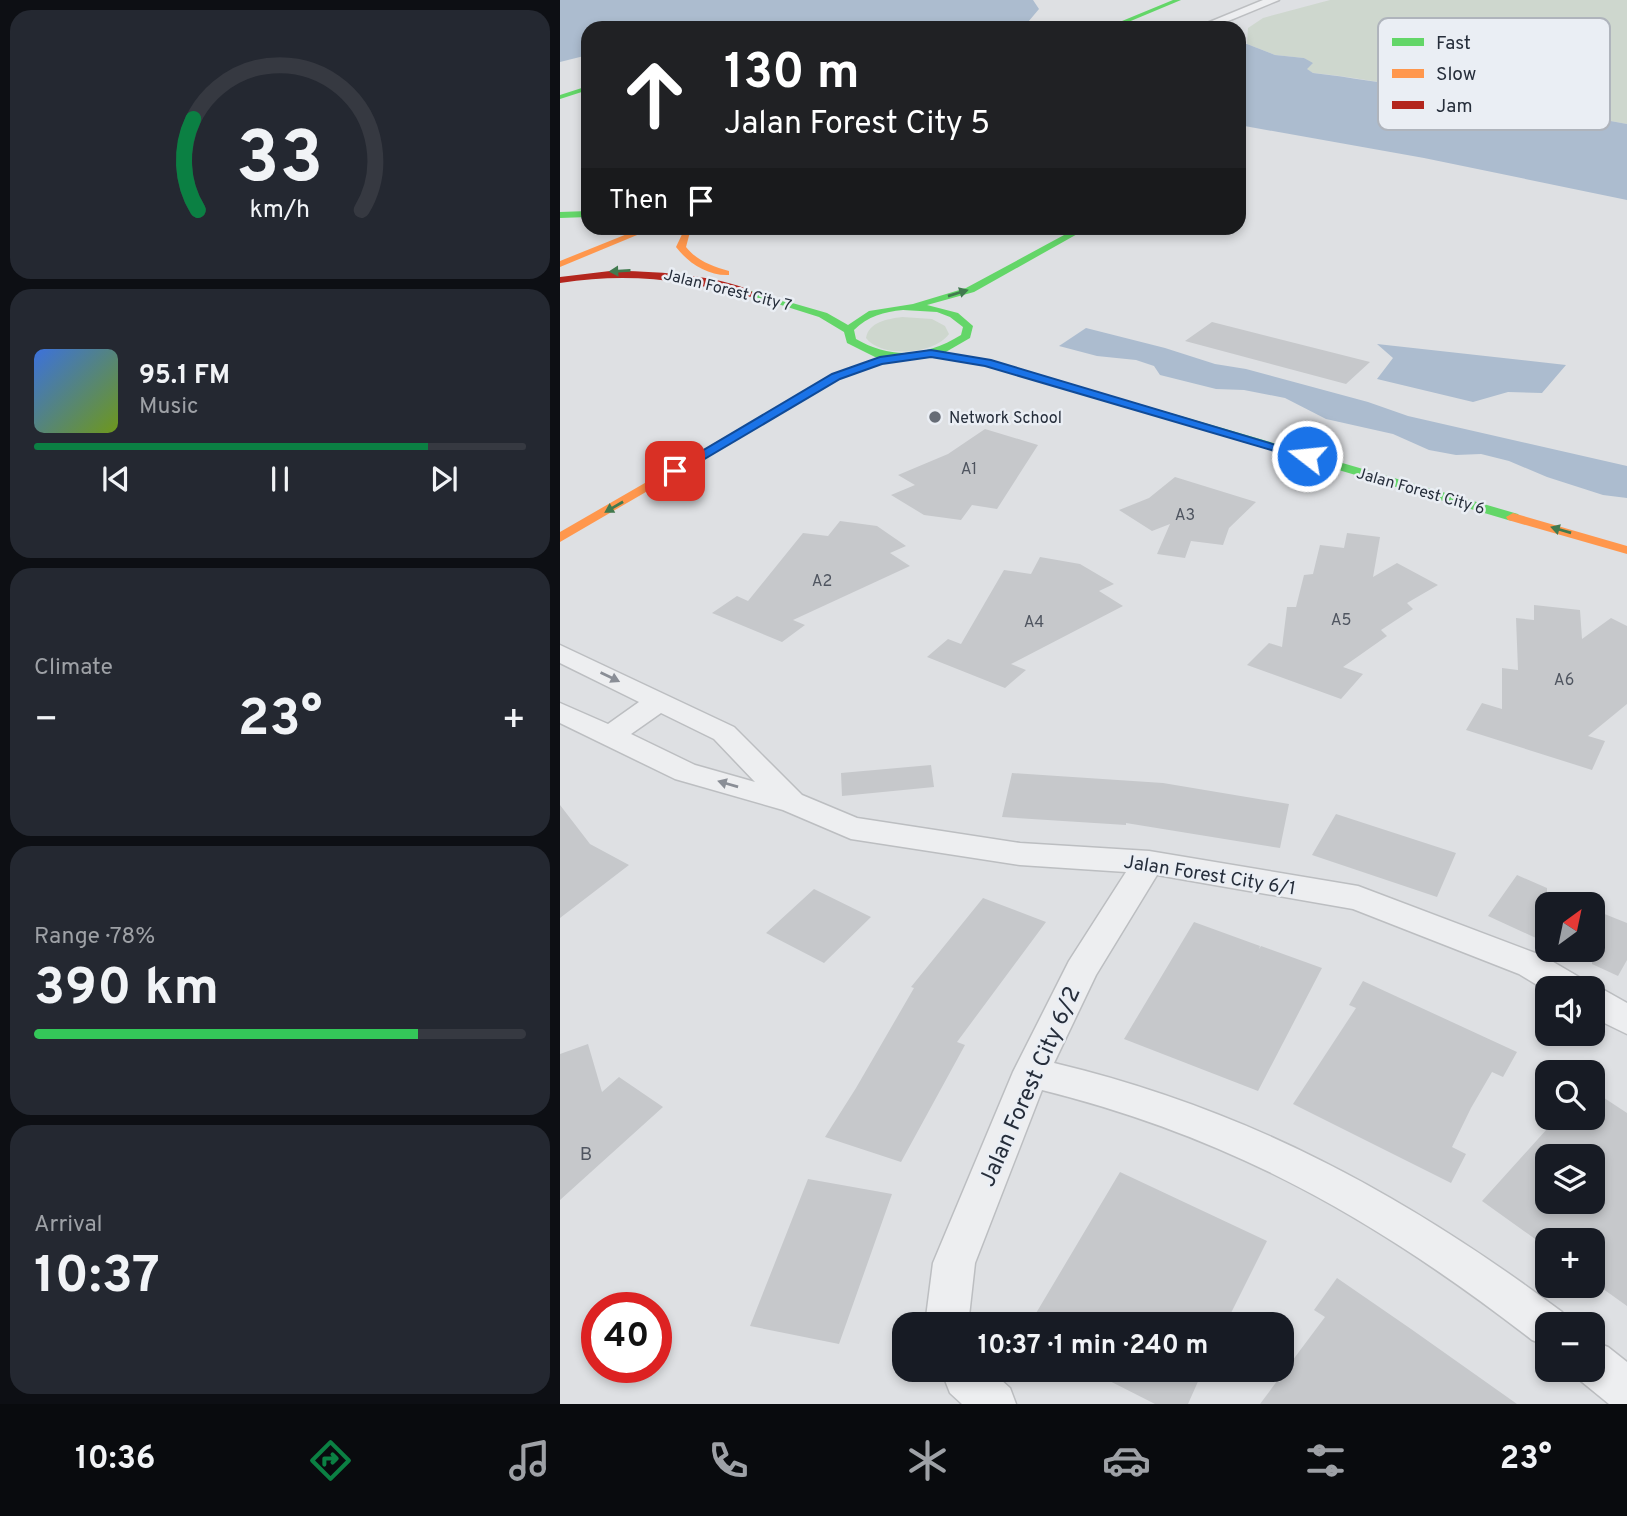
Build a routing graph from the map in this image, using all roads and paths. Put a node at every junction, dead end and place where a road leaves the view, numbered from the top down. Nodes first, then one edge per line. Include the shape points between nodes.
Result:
1 (1273, 0) edge
2 (1185, 2) edge
3 (1139, 21) edge
4 (1219, 21) edge
5 (581, 86) edge
6 (581, 88) edge
7 (560, 91) edge
8 (560, 97) edge
9 (581, 214) edge
10 (560, 215) edge
11 (593, 235) edge
12 (632, 235) edge
13 (685, 235) edge
14 (1082, 235) edge
15 (1084, 235) edge
16 (560, 248) edge
17 (560, 264) edge
18 (560, 280) edge
19 (897, 308) junction
20 (850, 335) junction
21 (974, 337) junction
22 (931, 354) junction
23 (914, 356) junction
24 (632, 477) dead end
25 (1627, 535) edge
26 (560, 538) edge
27 (1627, 550) edge
28 (560, 653) edge
29 (660, 701) junction
30 (560, 712) edge
31 (609, 736) junction
32 (794, 803) junction
33 (1149, 862) junction
34 (1550, 976) edge
35 (1605, 1007) edge
36 (1627, 1020) edge
37 (1031, 1072) junction
38 (948, 1312) edge
39 (1535, 1317) edge
40 (1605, 1372) edge
41 (970, 1382) edge
42 (1627, 1390) edge
43 (993, 1404) edge

1 - 4 street
2 - 3 street
2 - 3 street via 1162,17
5 - 7 street
6 - 8 street
9 - 10 street
11 - 16 street
12 - 17 street
13 - 19 street, Jalan Forest City 7 via 681,247 701,266 843,306
19 -> 14 street via 970,290
15 - 21 street via 975,305
20 -> 18 street, Jalan Forest City 7 via 826,315 684,275 630,270
19 - 20 street via 859,319
19 - 21 street, Jalan Forest City 6 via 940,310
20 - 23 street, Jalan Forest City 7 via 856,346 874,353
20 - 24 street via 846,353 822,372
21 - 22 street
21 - 25 street, Jalan Forest City 6 via 1001,355
22 - 23 street
27 -> 22 street, Jalan Forest City 6 via 987,363
23 -> 26 street via 880,361 836,377
28 -> 29 street, Jalan Forest City 6/1
29 - 31 street
29 - 32 street, Jalan Forest City 6/1 via 724,733
30 - 31 street, Jalan Forest City 6/1
32 -> 31 street, Jalan Forest City 6/1 via 685,772
32 - 33 street, Jalan Forest City 6/1 via 851,828 1020,854
33 - 34 street, Jalan Forest City 6/1 via 1358,898
33 - 37 street, Jalan Forest City 6/2 via 1081,970
35 - 36 street
37 - 38 street, Jalan Forest City 6/2 via 954,1263
37 - 39 street via 1094,1086 1203,1122 1329,1181 1432,1241
40 - 42 street
41 - 43 street

